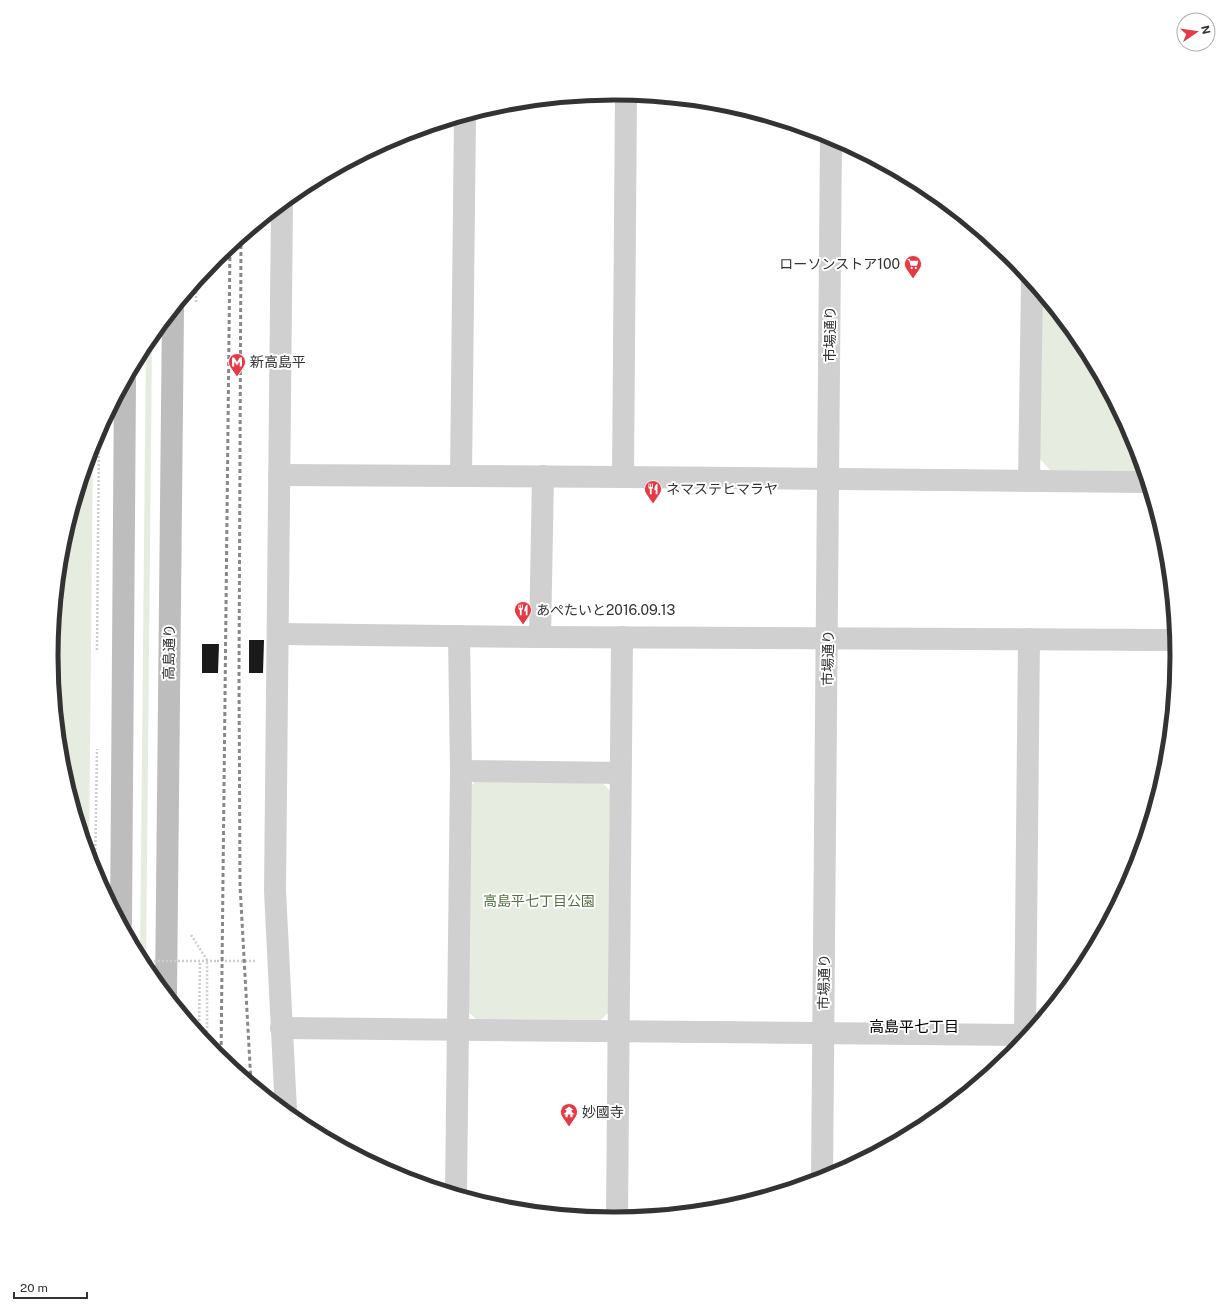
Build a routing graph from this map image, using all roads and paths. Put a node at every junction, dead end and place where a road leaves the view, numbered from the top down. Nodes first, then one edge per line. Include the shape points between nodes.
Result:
1 (626, 100) edge
2 (465, 121) edge
3 (831, 144) edge
4 (282, 211) edge
5 (1032, 289) edge
6 (173, 318) edge
7 (126, 389) edge
8 (99, 446) edge
9 (279, 475) junction
10 (461, 476) junction
11 (543, 476) junction
12 (623, 477) junction
13 (829, 479) junction
14 (1029, 481) junction
15 (1142, 482) edge
16 (278, 634) junction
17 (459, 636) junction
18 (540, 637) junction
19 (622, 637) junction
20 (828, 638) junction
21 (1029, 639) junction
22 (1170, 640) edge
23 (97, 658) dead end
24 (97, 743) dead end
25 (460, 771) junction
26 (620, 773) junction
27 (95, 856) edge
28 (122, 915) edge
29 (149, 961) edge
30 (200, 961) junction
31 (258, 961) dead end
32 (166, 984) edge
33 (199, 1026) edge
34 (282, 1028) junction
35 (207, 1029) dead end
36 (1026, 1029) edge
37 (457, 1030) junction
38 (619, 1031) junction
39 (823, 1033) junction
40 (207, 1034) edge
41 (1020, 1036) edge
42 (286, 1104) edge
43 (822, 1172) edge
44 (456, 1189) edge
45 (617, 1212) edge

1 - 12 street
2 - 10 street
3 - 13 street, 市場通り
4 - 9 street
5 - 14 street
6 - 32 main road, 高島通り
7 - 28 main road
8 - 23 path
9 - 10 street
9 - 16 street
10 - 11 street
11 - 12 street
11 - 18 street
12 - 13 street
13 - 14 street
13 - 20 street, 市場通り
14 - 15 street
16 - 17 street
16 - 34 street via 275,891
17 - 18 street
17 - 25 street
18 - 19 street
19 - 20 street
19 - 26 street
20 - 21 street
20 - 39 street, 市場通り
21 - 22 street
21 - 36 street
24 - 27 path
25 - 26 street
25 - 37 street
26 - 38 street
29 - 30 path, bridge
30 - 31 path, bridge
30 - 33 path
34 - 37 street
34 - 42 street
35 - 40 path
37 - 38 street
37 - 44 street
38 - 39 street
38 - 45 street
39 - 41 street
39 - 43 street, 市場通り

